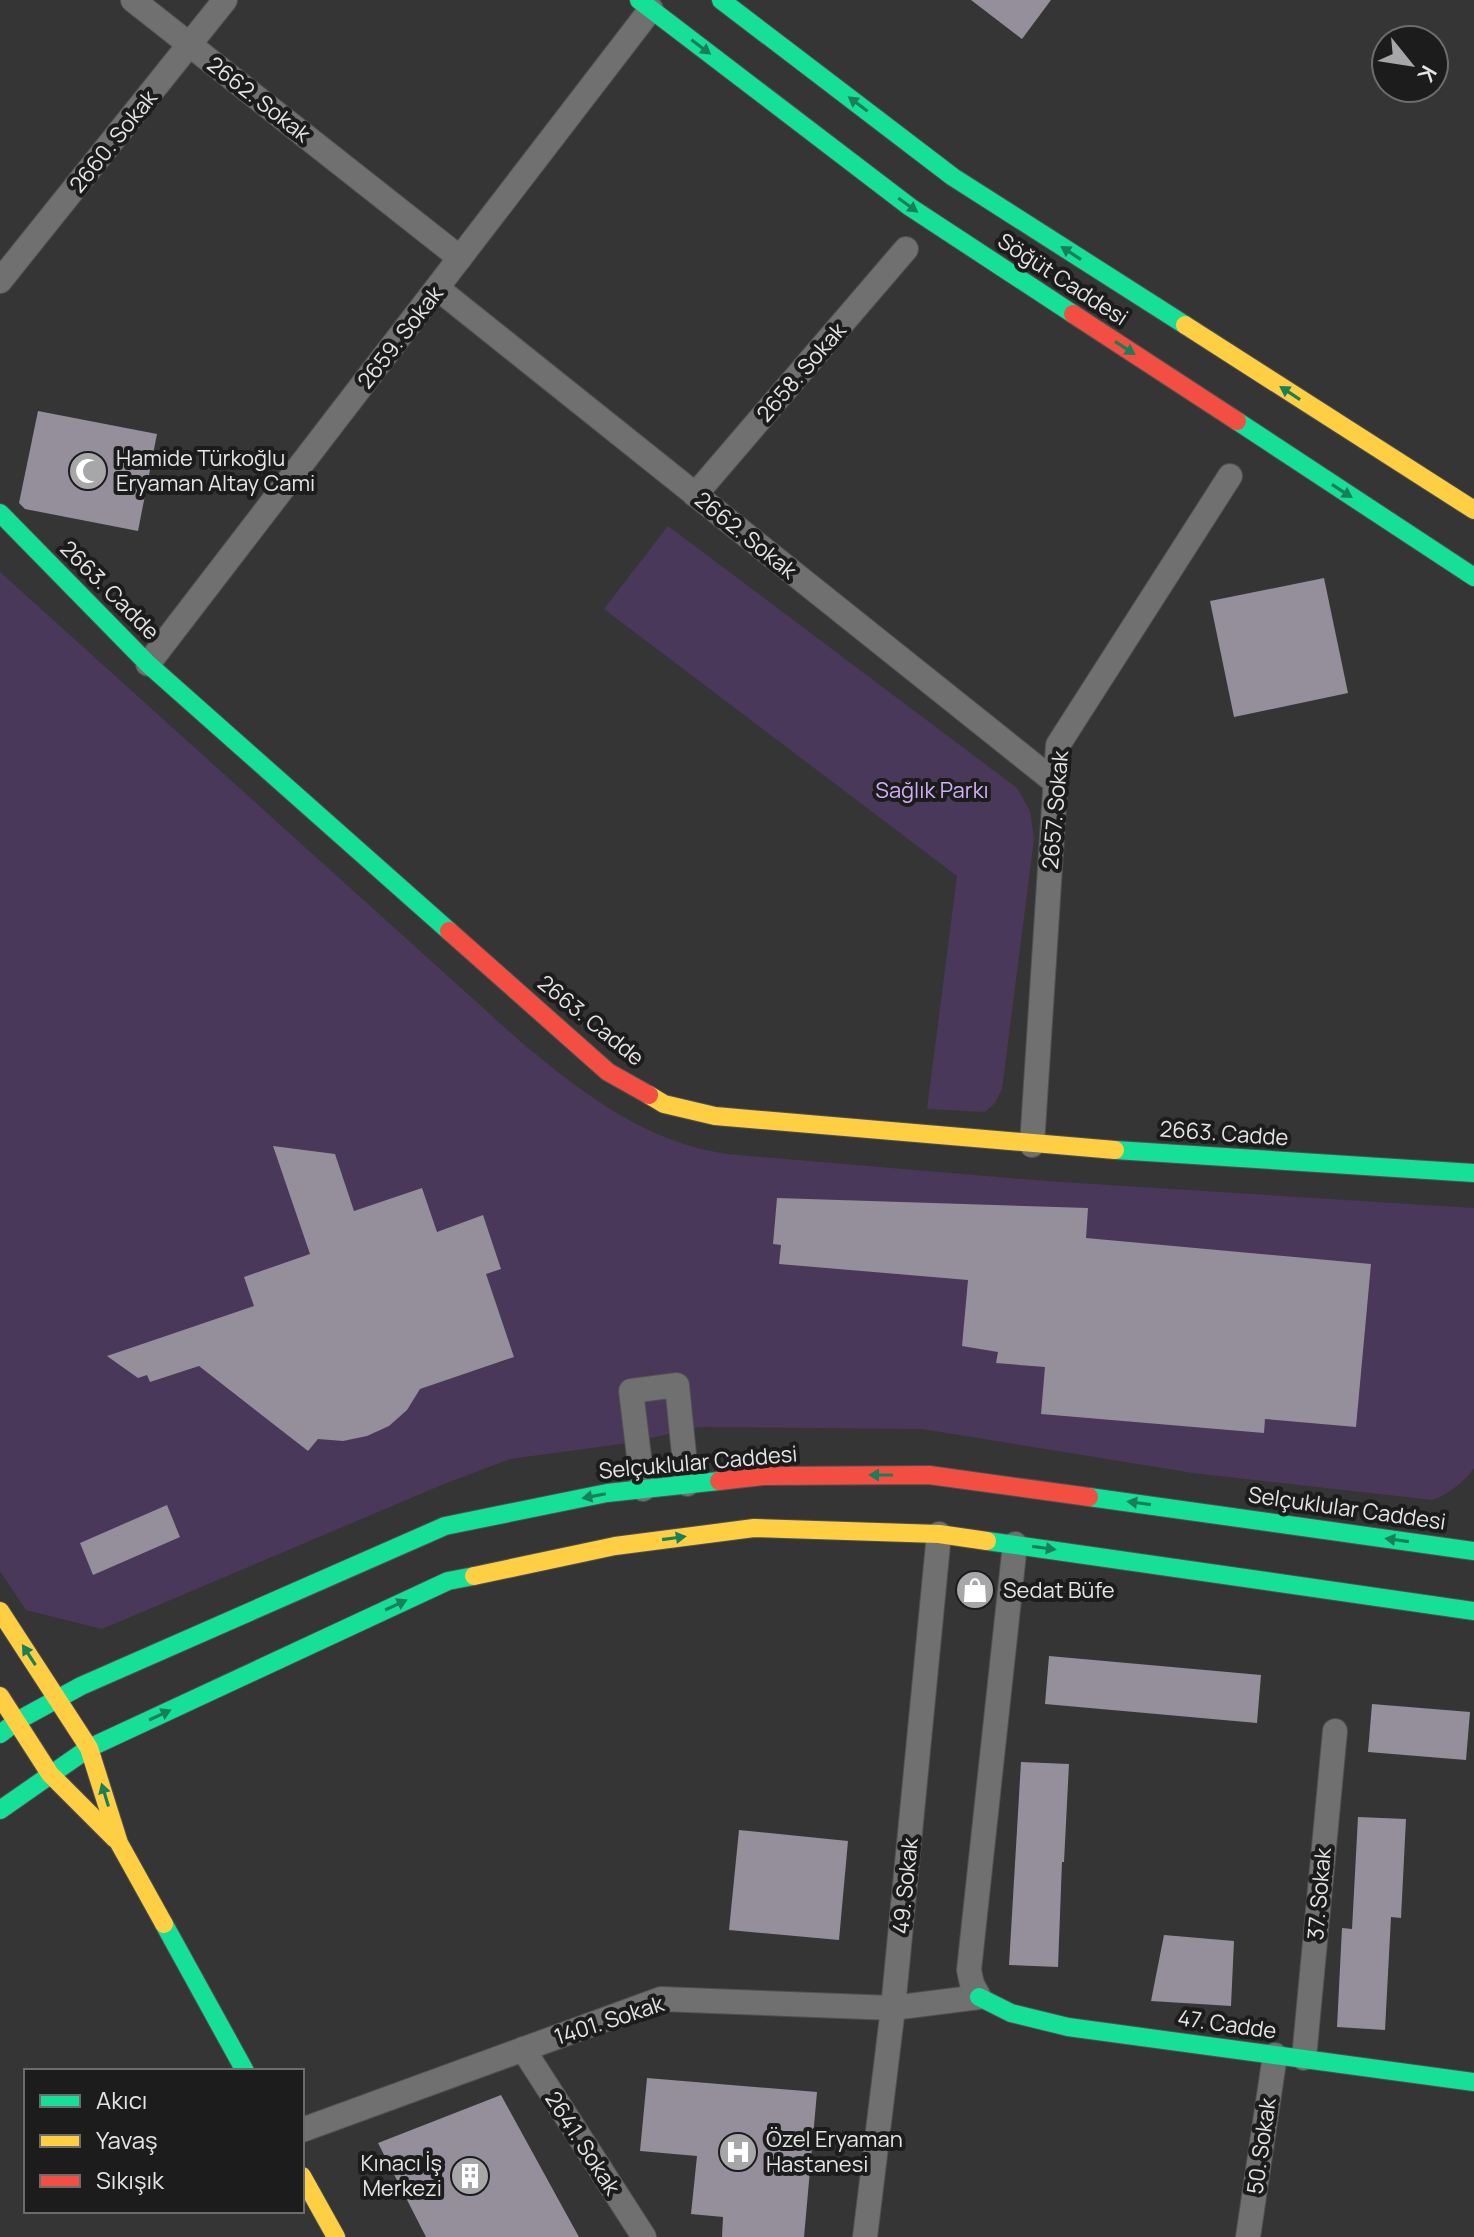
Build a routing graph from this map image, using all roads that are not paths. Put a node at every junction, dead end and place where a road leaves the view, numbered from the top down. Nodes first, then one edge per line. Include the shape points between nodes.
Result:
1 (133, 0) edge
2 (225, 0) edge
3 (721, 0) edge
4 (645, 5) edge
5 (189, 45) junction
6 (906, 249) dead end
7 (460, 258) junction
8 (0, 281) edge
9 (437, 288) junction
10 (1230, 476) dead end
11 (695, 495) junction
12 (1474, 510) edge
13 (0, 513) edge
14 (1474, 577) edge
15 (148, 664) junction
16 (1055, 782) junction
17 (1032, 1145) junction
18 (1474, 1173) edge
19 (687, 1484) junction
20 (643, 1489) junction
21 (939, 1534) junction
22 (1016, 1537) junction
23 (1474, 1551) edge
24 (0, 1611) edge
25 (1474, 1611) edge
26 (0, 1696) edge
27 (57, 1699) junction
28 (17, 1721) junction
29 (1335, 1731) dead end
30 (0, 1734) edge
31 (89, 1748) junction
32 (50, 1774) junction
33 (0, 1810) edge
34 (119, 1843) junction
35 (979, 1997) junction
36 (893, 2008) junction
37 (523, 2049) junction
38 (1275, 2055) junction
39 (1304, 2058) junction
40 (244, 2069) edge
41 (1474, 2082) edge
42 (304, 2129) edge
43 (304, 2180) edge
44 (336, 2237) edge
45 (644, 2237) edge
46 (865, 2237) edge
47 (1248, 2237) edge

1 - 5 street, 2662. Sokak
2 - 5 street, 2660. Sokak
12 -> 3 main road, Söğüt Caddesi via 953,177
4 - 7 street, 2659. Sokak
4 -> 14 main road, Söğüt Caddesi via 910,207
5 - 7 street, 2662. Sokak
5 - 8 street, 2660. Sokak
6 - 11 street, 2658. Sokak
7 - 9 street, 2659. Sokak
9 - 11 street, 2662. Sokak
9 - 15 street, 2659. Sokak
10 - 16 street, 2657. Sokak via 1058,745
11 - 16 street, 2662. Sokak
13 - 15 main road, 2663. Cadde
15 - 17 main road, 2663. Cadde via 608,1072 664,1104 715,1116
16 - 17 street, 2657. Sokak
17 - 18 main road, 2663. Cadde
19 - 20 main road, Selçuklular Caddesi
19 - 20 street via 677,1385 631,1391
23 -> 19 main road, Selçuklular Caddesi via 1022,1494 929,1475 763,1476
20 -> 27 main road, Selçuklular Caddesi via 445,1526
21 - 22 main road
31 -> 21 main road via 448,1581 615,1546 754,1528
21 - 36 street, 49. Sokak
22 -> 25 main road
22 - 35 street via 969,1970
27 -> 24 main road
26 - 28 main road
27 - 28 main road, Selçuklular Caddesi
27 - 31 main road
28 - 30 main road, Selçuklular Caddesi
28 - 32 main road
29 - 39 street, 37. Sokak
31 - 32 main road
34 -> 31 main road
32 - 33 main road
32 - 34 main road
34 - 40 main road
35 - 36 street, 1401. Sokak
35 - 38 main road, 47. Cadde via 1013,2016 1068,2027
36 - 37 street, 1401. Sokak via 661,1999
36 - 46 street, 49. Sokak
37 - 42 street, 1401. Sokak
37 - 45 street, 2641. Sokak
38 - 39 main road, 47. Cadde
38 - 47 street, 50. Sokak
39 - 41 main road, 47. Cadde
43 - 44 main road

